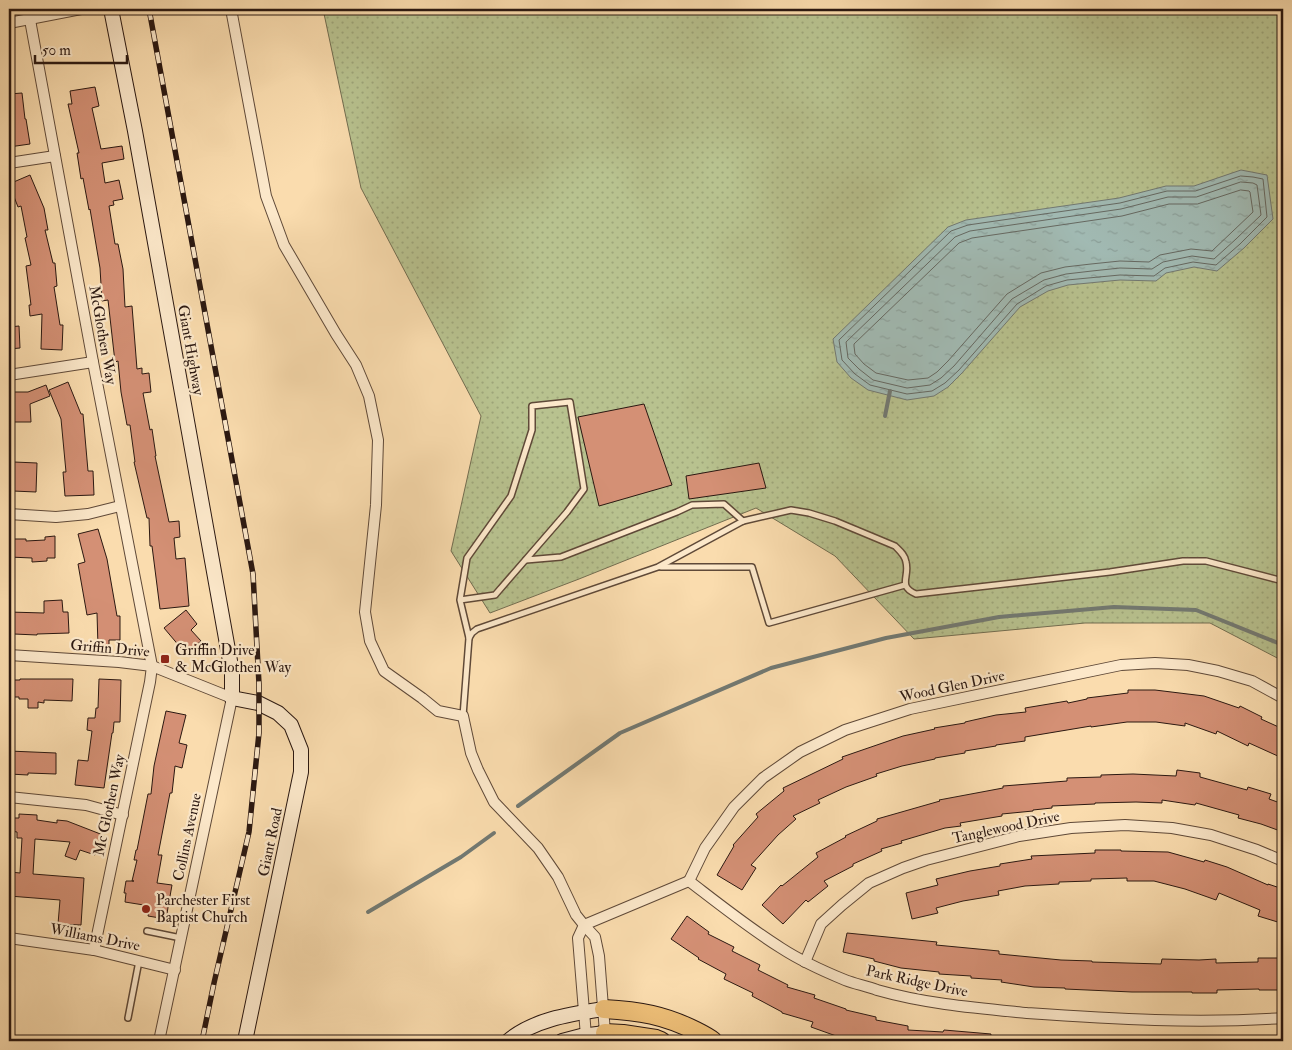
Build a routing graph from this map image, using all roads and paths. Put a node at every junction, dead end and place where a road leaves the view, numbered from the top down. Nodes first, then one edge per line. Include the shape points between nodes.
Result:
1 (81, 9) edge
2 (111, 9) edge
3 (231, 9) edge
4 (29, 14) edge
5 (9, 22) edge
6 (55, 156) junction
7 (9, 163) edge
8 (93, 362) junction
9 (9, 375) edge
10 (120, 506) junction
11 (9, 514) edge
12 (743, 521) junction
13 (526, 560) junction
14 (658, 567) junction
15 (1283, 581) edge
16 (905, 585) junction
17 (460, 600) junction
18 (469, 638) junction
19 (9, 655) edge
20 (152, 666) junction
21 (232, 698) junction
22 (1283, 698) edge
23 (463, 716) junction
24 (9, 797) edge
25 (123, 815) junction
26 (1283, 861) edge
27 (689, 881) junction
28 (584, 926) junction
29 (147, 931) dead end
30 (9, 938) edge
31 (181, 938) junction
32 (94, 950) junction
33 (139, 961) junction
34 (805, 962) junction
35 (175, 970) junction
36 (604, 1009) junction
37 (585, 1012) junction
38 (128, 1018) dead end
39 (1283, 1018) edge
40 (605, 1033) junction
41 (586, 1036) junction
42 (159, 1041) edge
43 (245, 1041) edge
44 (508, 1041) edge
45 (562, 1041) edge
46 (661, 1041) edge
47 (713, 1041) edge

1 - 4 street
2 - 21 street, Giant Highway via 232,672
3 - 23 street via 266,196 284,245 356,365 369,396 378,440 376,505 365,612 370,641 384,671 438,711
4 - 5 street
4 - 6 street, McGlothen Way
6 - 7 street
6 - 8 street, McGlothen Way
8 - 9 street
8 - 10 street, McGlothen Way
10 - 11 street via 56,517
10 - 20 street, McGlothen Way
12 - 13 lane via 724,504 692,505 561,557
12 - 14 lane
12 - 16 lane via 791,510 835,521 902,552 906,563
13 - 17 lane via 494,595
13 - 17 lane via 584,489 570,402 532,406 532,430 511,496 467,558
14 - 16 lane via 752,567 769,623
14 - 18 lane via 477,629
15 - 16 lane via 1206,561 1183,561 916,594
17 - 18 lane
18 - 23 lane
19 - 20 street, Griffin Drive
20 - 21 street, Griffin Drive
20 - 25 street, Mc Glothen Way
21 - 31 street, Collins Avenue
21 - 43 street, Giant Road via 258,703 278,713 291,724 301,750 301,772
22 - 27 street, Wood Glen Drive via 1252,681 1218,671 1155,663 1121,665 910,709 845,730 800,752 763,778 734,807 705,848
23 - 28 street via 471,753 494,802 552,867
24 - 25 street via 86,805
25 - 32 street, Mc Glothen Way
26 - 34 street, Tanglewood Drive via 1211,835 1172,828 1125,825 1019,836 926,860 869,883 821,924
27 - 28 street
27 - 34 street, Park Ridge Drive via 780,948
28 - 36 street via 595,937
28 - 37 street via 578,938
29 - 31 lane
30 - 32 street, Williams Drive
31 - 35 street, Collins Avenue
32 - 33 street, Williams Drive
33 - 35 street, Williams Drive
33 - 38 lane
34 - 39 street, Park Ridge Drive via 847,981 897,995 986,1009 1170,1021
35 - 42 street, Collins Avenue
36 - 37 street
36 - 40 street
36 - 47 highway via 668,1018
37 - 41 street
37 - 44 street via 534,1026
40 - 41 street
40 - 46 highway
41 - 45 street

